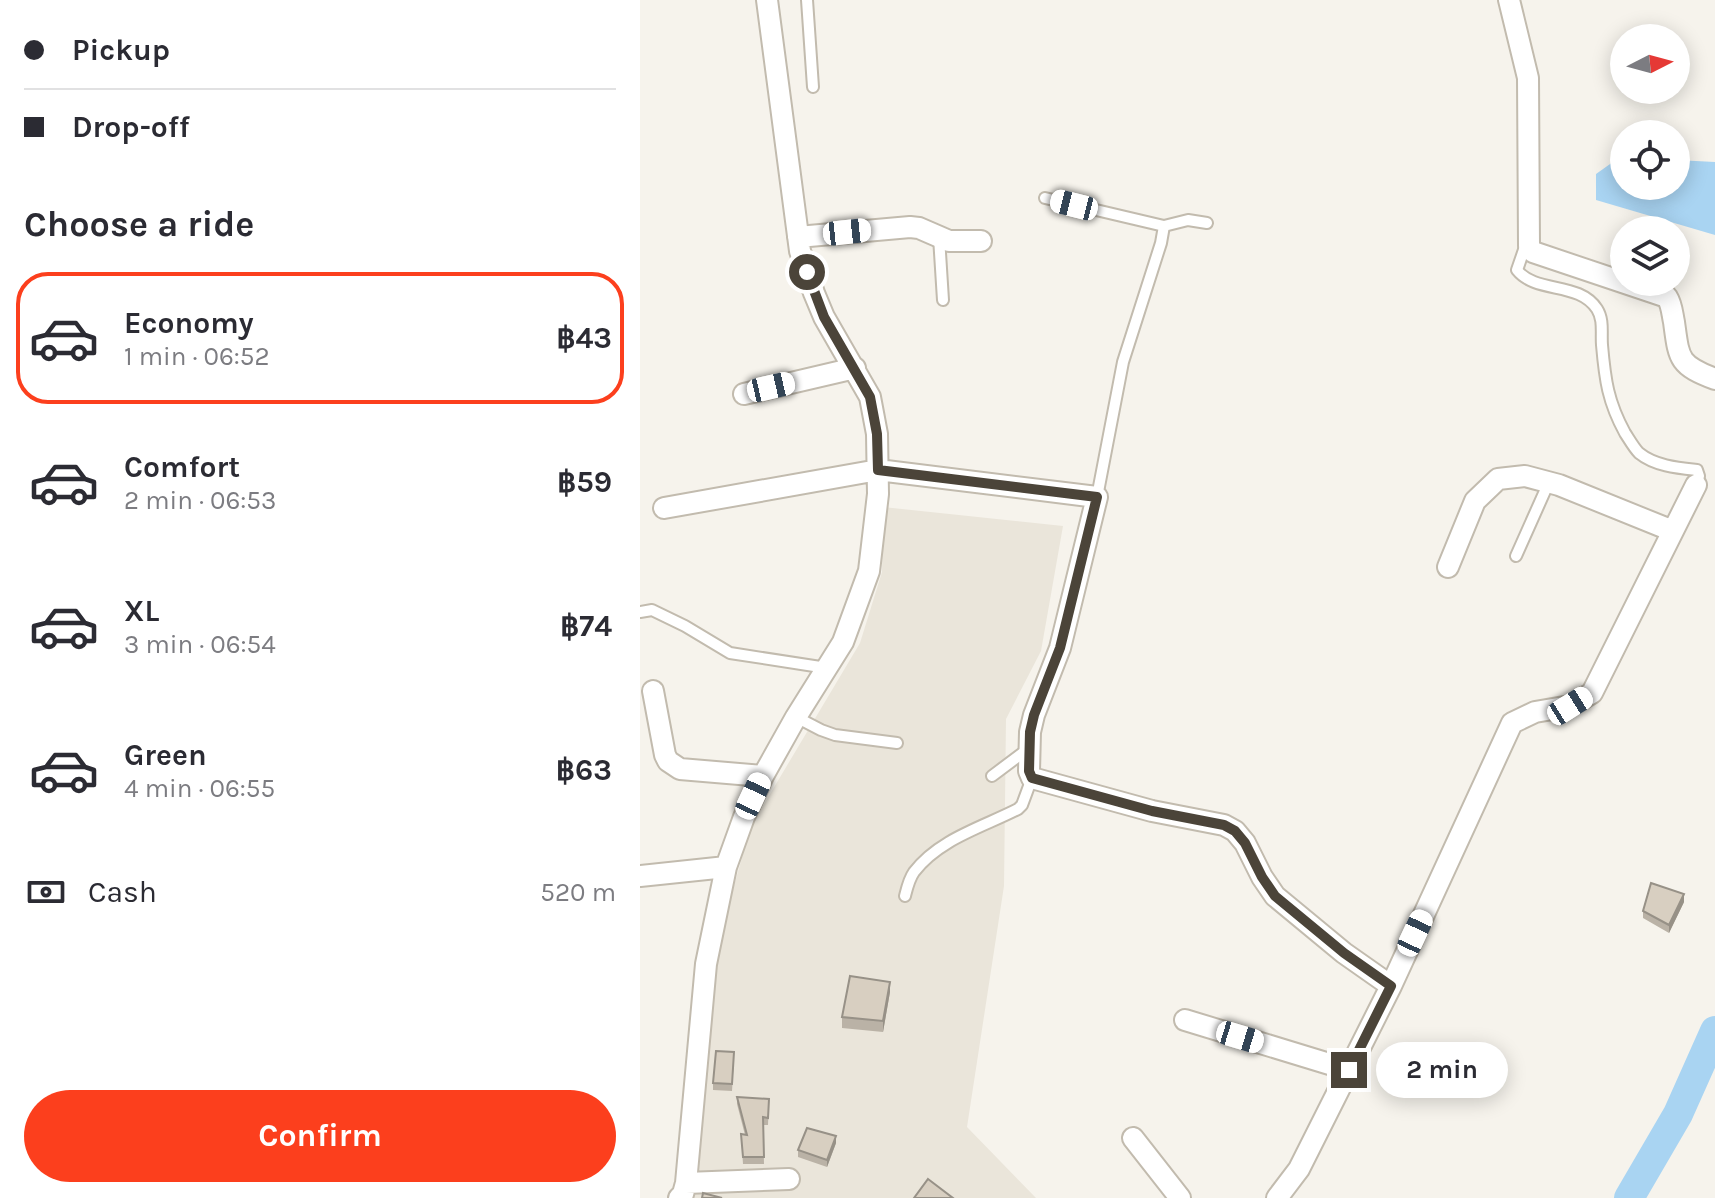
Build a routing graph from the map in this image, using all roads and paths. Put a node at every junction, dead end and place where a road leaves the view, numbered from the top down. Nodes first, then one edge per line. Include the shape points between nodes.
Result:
1 (772, 0) edge
2 (807, 0) edge
3 (1509, 0) edge
4 (813, 87) dead end
5 (1045, 198) dead end
6 (1207, 223) dead end
7 (1164, 228) junction
8 (798, 237) junction
9 (939, 237) junction
10 (981, 241) dead end
11 (1524, 249) junction
12 (943, 300) dead end
13 (855, 368) junction
14 (1715, 379) edge
15 (744, 394) dead end
16 (878, 470) junction
17 (1549, 482) junction
18 (1696, 485) joint
19 (1097, 497) junction
20 (664, 508) dead end
21 (1673, 531) junction
22 (1516, 556) dead end
23 (1448, 567) dead end
24 (640, 612) edge
25 (827, 668) junction
26 (653, 691) dead end
27 (796, 717) junction
28 (897, 743) dead end
29 (1029, 748) junction
30 (763, 776) junction
31 (992, 776) dead end
32 (1032, 778) junction
33 (726, 867) junction
34 (640, 876) edge
35 (905, 896) dead end
36 (1391, 986) junction
37 (1185, 1020) dead end
38 (1349, 1070) junction
39 (1133, 1138) dead end
40 (789, 1179) dead end
41 (683, 1190) edge
42 (1180, 1198) edge
43 (1277, 1198) edge

1 - 8 street
2 - 4 lane
3 - 11 street via 1528,78
5 - 7 lane
6 - 7 lane via 1188,220
7 - 19 lane via 1123,362
8 - 9 street via 910,227
8 - 13 street via 824,317
9 - 10 street
9 - 12 lane
11 - 14 street via 1529,246 1533,252 1667,297 1684,364
11 - 18 lane via 1520,275 1586,297 1597,309 1606,387 1627,437 1638,452 1658,464 1697,470
13 - 15 street
13 - 16 street via 870,397
16 - 19 street
16 - 20 street
16 - 25 street via 869,571 843,642
17 - 21 street
17 - 22 lane
17 - 23 street via 1525,476 1498,479 1475,501
18 - 21 street
19 - 29 street
21 - 36 street via 1592,693 1570,706 1535,712 1512,723
24 - 25 lane via 652,610 730,653
25 - 27 street
26 - 30 street via 665,755 672,765
27 - 28 lane via 835,735
27 - 30 street
29 - 31 lane
29 - 32 street
30 - 33 street
32 - 35 lane via 1018,809 938,849 914,872
32 - 36 street via 1235,831 1275,896
33 - 34 street
33 - 41 street via 705,970
36 - 38 street
37 - 38 street
38 - 43 street via 1299,1169
39 - 42 street
40 - 41 street

